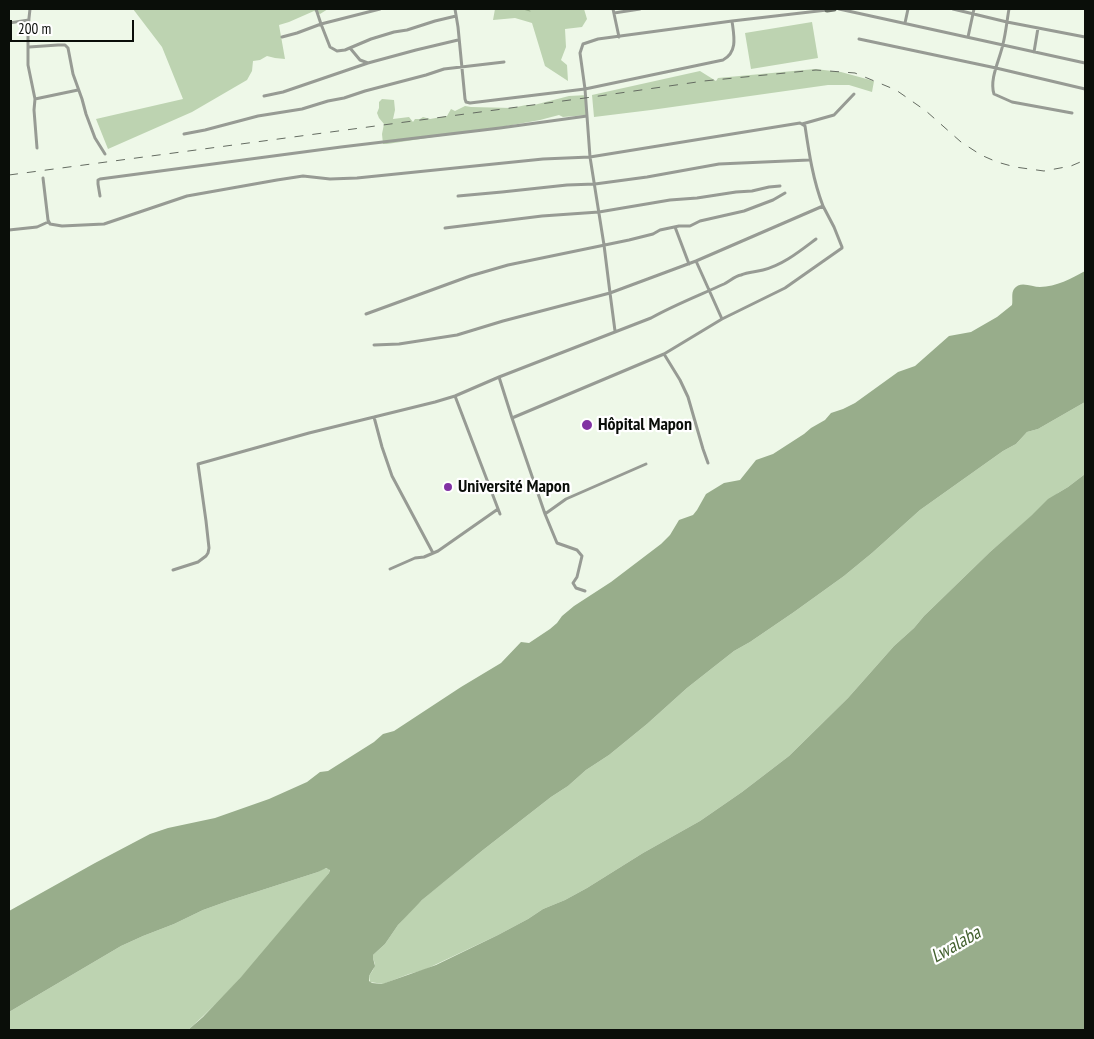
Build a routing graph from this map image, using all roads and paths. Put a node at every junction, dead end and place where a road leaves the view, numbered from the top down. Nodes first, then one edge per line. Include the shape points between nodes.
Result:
1 (30, 9) edge
2 (316, 9) edge
3 (380, 9) edge
4 (454, 9) edge
5 (640, 9) edge
6 (827, 9) edge
7 (834, 9) edge
8 (839, 9) edge
9 (908, 9) edge
10 (953, 9) edge
11 (974, 9) edge
12 (1010, 9) edge
13 (614, 11) edge
14 (973, 14) junction
15 (456, 16) junction
16 (28, 20) junction
17 (732, 21) junction
18 (1007, 22) junction
19 (9, 23) edge
20 (321, 24) junction
21 (906, 24) junction
22 (1038, 28) junction
23 (282, 37) dead end
24 (618, 37) junction
25 (968, 37) junction
26 (1085, 37) edge
27 (859, 39) dead end
28 (458, 40) junction
29 (1003, 45) junction
30 (29, 47) junction
31 (350, 48) junction
32 (1034, 52) junction
33 (504, 62) dead end
34 (368, 63) junction
35 (1085, 63) edge
36 (461, 66) junction
37 (996, 68) junction
38 (585, 89) junction
39 (1085, 89) edge
40 (78, 90) junction
41 (854, 94) dead end
42 (264, 96) dead end
43 (35, 99) junction
44 (1072, 113) dead end
45 (587, 116) junction
46 (802, 124) junction
47 (184, 134) dead end
48 (37, 148) dead end
49 (105, 154) dead end
50 (590, 157) junction
51 (809, 160) junction
52 (43, 178) dead end
53 (594, 184) junction
54 (780, 186) dead end
55 (785, 192) dead end
56 (100, 196) dead end
57 (458, 196) dead end
58 (823, 206) junction
59 (599, 212) junction
60 (48, 222) junction
61 (674, 227) junction
62 (445, 228) dead end
63 (9, 230) edge
64 (816, 239) dead end
65 (604, 245) junction
66 (696, 261) junction
67 (688, 264) junction
68 (709, 290) junction
69 (610, 293) junction
70 (366, 314) dead end
71 (722, 319) junction
72 (615, 331) junction
73 (374, 345) dead end
74 (664, 354) junction
75 (499, 377) junction
76 (455, 396) junction
77 (374, 417) junction
78 (512, 418) junction
79 (708, 463) dead end
80 (646, 464) dead end
81 (545, 514) junction
82 (433, 554) junction
83 (390, 569) dead end
84 (173, 570) dead end
85 (585, 591) dead end

1 - 16 street
2 - 20 street
3 - 20 street
4 - 15 street
5 - 13 street
6 - 7 street
6 - 17 street
8 - 21 street
9 - 21 street
10 - 14 street
11 - 14 street
12 - 18 street
13 - 24 street
14 - 18 street
14 - 25 street
15 - 28 street
15 - 31 street via 394,32
16 - 19 street
16 - 30 street
17 - 24 street
17 - 38 street via 735,44 732,53 723,60
18 - 22 street
18 - 29 street
20 - 23 street
20 - 31 street via 331,49
21 - 25 street
22 - 26 street
22 - 32 street
24 - 38 street via 583,44 580,52
25 - 29 street
27 - 37 street
28 - 34 street
28 - 36 street
29 - 32 street
29 - 37 street
30 - 40 street via 66,46
30 - 43 street via 28,65
31 - 34 street via 360,60
32 - 35 street
33 - 36 street
34 - 42 street
36 - 38 street via 465,98 470,103
36 - 47 street via 302,109
37 - 39 street
37 - 44 street via 994,94 1012,102
38 - 45 street
40 - 43 street
40 - 49 street via 95,138
41 - 46 street via 834,115
43 - 48 street
45 - 50 street
45 - 56 street via 100,179
46 - 50 street
46 - 51 street via 805,126
50 - 53 street
50 - 60 street via 358,178 303,176 187,196 104,224 62,226
51 - 53 street via 719,164
51 - 58 street
52 - 60 street
53 - 57 street
53 - 59 street
54 - 59 street
55 - 61 street via 774,200 744,211 690,226
58 - 66 street
58 - 71 street via 842,248 785,288
59 - 62 street
59 - 65 street
60 - 63 street via 37,227
61 - 65 street
61 - 67 street
64 - 68 street via 773,266 740,275
65 - 69 street
65 - 70 street via 470,276
66 - 67 street
66 - 68 street
67 - 69 street
68 - 71 street
68 - 72 street
69 - 72 street
69 - 73 street via 457,335
71 - 74 street
72 - 75 street
74 - 78 street
74 - 79 street via 688,397
75 - 76 street
75 - 78 street
76 - 77 street
76 - 82 street via 499,511
77 - 82 street via 392,476
77 - 84 street via 198,464 208,553 198,562
78 - 81 street
80 - 81 street via 566,499
81 - 85 street via 557,543 577,550 582,556 573,582 576,588
82 - 83 street

